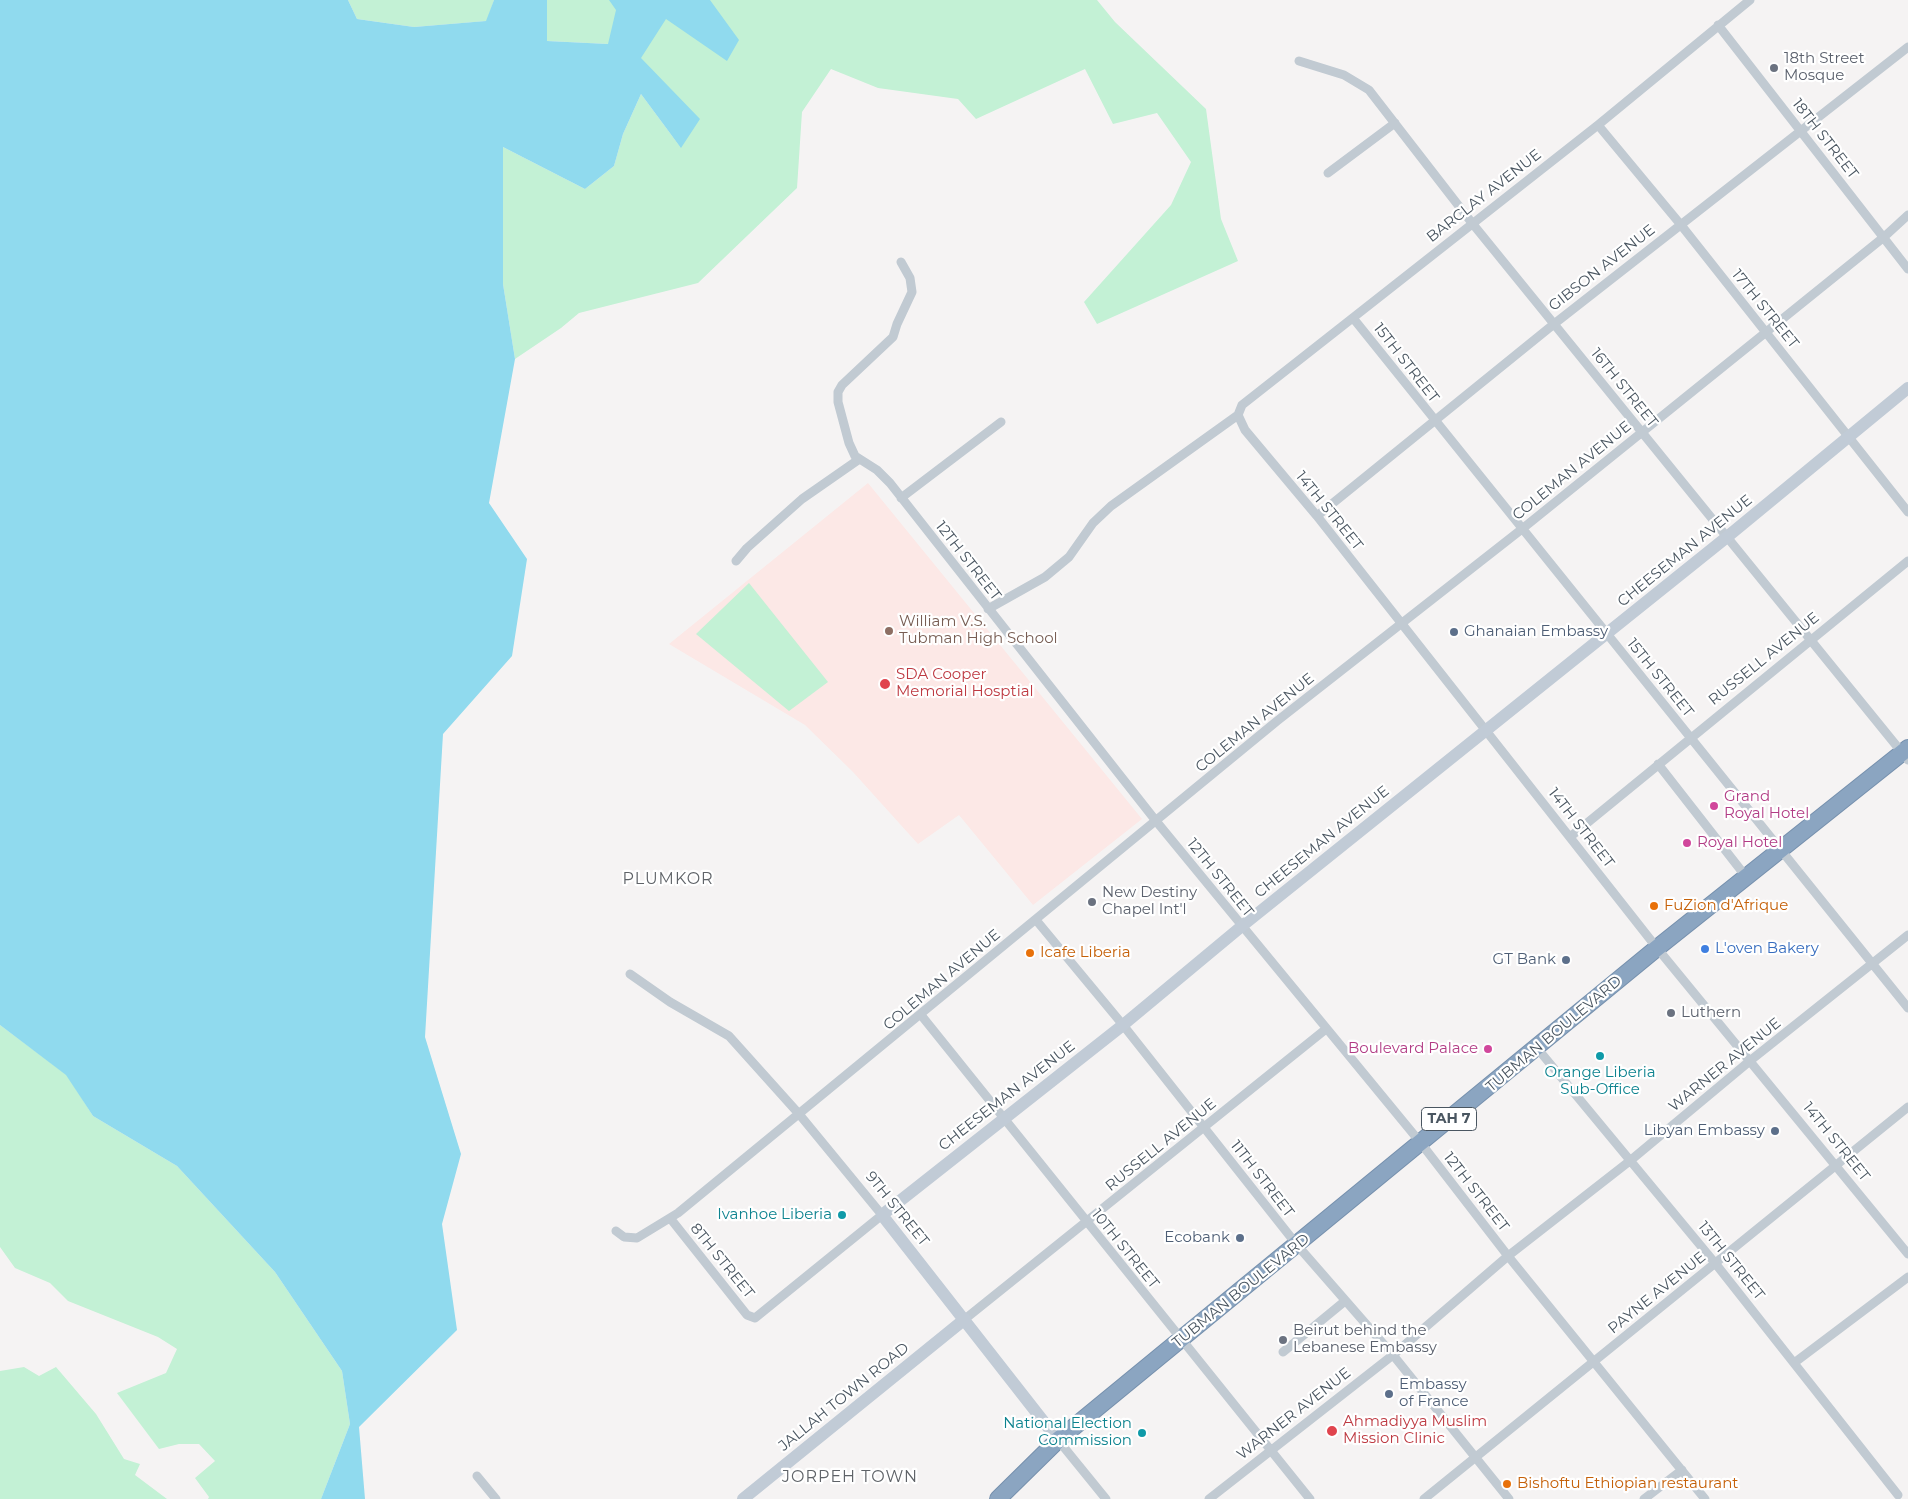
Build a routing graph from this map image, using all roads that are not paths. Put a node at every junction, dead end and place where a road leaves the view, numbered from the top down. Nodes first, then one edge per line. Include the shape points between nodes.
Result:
1 (1750, 0) edge
2 (1718, 25) junction
3 (1908, 47) edge
4 (1299, 61) dead end
5 (1395, 123) junction
6 (1598, 124) junction
7 (1800, 130) junction
8 (1328, 174) dead end
9 (1908, 215) edge
10 (1472, 223) junction
11 (1681, 225) junction
12 (1884, 237) junction
13 (901, 262) dead end
14 (1908, 269) edge
15 (1353, 318) junction
16 (1554, 324) junction
17 (1766, 332) junction
18 (1908, 388) edge
19 (1238, 415) junction
20 (1434, 420) junction
21 (1001, 422) dead end
22 (1642, 432) junction
23 (1850, 436) junction
24 (858, 460) junction
25 (901, 498) junction
26 (1908, 512) edge
27 (1317, 516) junction
28 (1522, 529) junction
29 (1727, 537) junction
30 (736, 561) dead end
31 (1908, 561) edge
32 (988, 609) junction
33 (1400, 624) junction
34 (1607, 634) junction
35 (1810, 639) junction
36 (1486, 731) junction
37 (1691, 737) junction
38 (1906, 754) edge
39 (1658, 764) junction
40 (1156, 821) junction
41 (1570, 837) junction
42 (1782, 850) junction
43 (1746, 878) junction
44 (1036, 920) junction
45 (1242, 926) junction
46 (1908, 935) edge
47 (1657, 948) junction
48 (1871, 964) junction
49 (630, 974) dead end
50 (1908, 1008) edge
51 (921, 1015) junction
52 (1123, 1025) junction
53 (1326, 1029) junction
54 (1537, 1048) junction
55 (1751, 1060) junction
56 (1908, 1108) edge
57 (799, 1114) junction
58 (1003, 1119) junction
59 (1204, 1128) junction
60 (1420, 1142) junction
61 (1632, 1160) junction
62 (1836, 1165) junction
63 (882, 1215) junction
64 (670, 1218) junction
65 (1087, 1223) junction
66 (616, 1231) dead end
67 (1296, 1245) junction
68 (1908, 1254) edge
69 (1508, 1256) junction
70 (1716, 1263) junction
71 (1908, 1277) edge
72 (1345, 1301) junction
73 (755, 1318) joint
74 (965, 1319) junction
75 (1181, 1340) junction
76 (1283, 1352) dead end
77 (1392, 1355) junction
78 (1594, 1362) junction
79 (1794, 1363) junction
80 (1058, 1440) junction
81 (1270, 1450) junction
82 (1476, 1457) junction
83 (1682, 1470) junction
84 (477, 1476) dead end
85 (1898, 1495) dead end
86 (496, 1499) edge
87 (743, 1499) edge
88 (998, 1499) edge
89 (1106, 1499) edge
90 (1209, 1499) edge
91 (1310, 1499) edge
92 (1424, 1499) edge
93 (1509, 1499) edge
94 (1644, 1499) edge
95 (1705, 1499) edge

1 - 2 street, BARCLAY AVENUE
2 - 6 street, BARCLAY AVENUE
2 - 7 street, 18TH STREET
3 - 7 street, GIBSON AVENUE
4 - 5 street, 16TH STREET via 1344,75 1369,90
5 - 8 street
5 - 10 street, 16TH STREET
6 - 10 street, BARCLAY AVENUE
6 - 11 street, 17TH STREET
7 - 11 street, GIBSON AVENUE
7 - 12 street, 18TH STREET
9 - 12 street, COLEMAN AVENUE
10 - 15 street, BARCLAY AVENUE
10 - 16 street, 16TH STREET
11 - 16 street, GIBSON AVENUE
11 - 17 street, 17TH STREET
12 - 14 street, 18TH STREET
12 - 17 street, COLEMAN AVENUE
13 - 24 street via 910,278 912,292 893,337 838,392 849,444
15 - 19 street, BARCLAY AVENUE via 1242,405
15 - 20 street, 15TH STREET
16 - 20 street, GIBSON AVENUE
16 - 22 street, 16TH STREET
17 - 22 street, COLEMAN AVENUE
17 - 23 street, 17TH STREET
18 - 23 street, CHEESEMAN AVENUE
19 - 27 street, 14TH STREET via 1246,430
19 - 32 street, BARCLAY AVENUE via 1111,506 1093,523 1069,557 1045,578
20 - 27 street, GIBSON AVENUE
20 - 28 street, 15TH STREET
21 - 25 street
22 - 28 street, COLEMAN AVENUE
22 - 29 street, 16TH STREET
23 - 26 street, 17TH STREET
23 - 29 street, CHEESEMAN AVENUE
24 - 25 street, 12TH STREET via 878,470
24 - 30 street via 802,499 746,548
25 - 32 street, 12TH STREET
27 - 33 street, 14TH STREET
28 - 33 street, COLEMAN AVENUE
28 - 34 street, 15TH STREET
29 - 34 street, CHEESEMAN AVENUE
29 - 35 street, 16TH STREET
31 - 35 street, RUSSELL AVENUE
32 - 40 street, 12TH STREET
33 - 36 street, 14TH STREET
33 - 40 street, COLEMAN AVENUE
34 - 36 street, CHEESEMAN AVENUE
34 - 37 street, 15TH STREET
35 - 37 street, RUSSELL AVENUE
35 - 38 street, 16TH STREET
36 - 41 street, 14TH STREET
36 - 45 street, CHEESEMAN AVENUE
37 - 39 street, RUSSELL AVENUE
37 - 42 street, 15TH STREET
38 - 42 highway, TUBMAN BOULEVARD / TAH 7
39 - 41 street, RUSSELL AVENUE
39 - 43 street
40 - 44 street, COLEMAN AVENUE
40 - 45 street, 12TH STREET
41 - 47 street, 14TH STREET
42 - 43 highway, TUBMAN BOULEVARD / TAH 7
42 - 48 street, 15TH STREET
43 - 47 highway, TUBMAN BOULEVARD / TAH 7
44 - 51 street, COLEMAN AVENUE
44 - 52 street, 11TH STREET
45 - 52 street, CHEESEMAN AVENUE
45 - 53 street, 12TH STREET
46 - 48 street, WARNER AVENUE
47 - 54 highway, TUBMAN BOULEVARD / TAH 7
47 - 55 street, 14TH STREET
48 - 50 street, 15TH STREET
48 - 55 street, WARNER AVENUE
49 - 57 street, 9TH STREET via 729,1036
51 - 57 street, COLEMAN AVENUE
51 - 58 street, 10TH STREET
52 - 58 street, CHEESEMAN AVENUE
52 - 59 street, 11TH STREET
53 - 59 street, RUSSELL AVENUE
53 - 60 street, 12TH STREET
54 - 60 highway, TUBMAN BOULEVARD / TAH 7
54 - 61 street, 13TH STREET
55 - 61 street, WARNER AVENUE
55 - 62 street, 14TH STREET
56 - 62 street, PAYNE AVENUE
57 - 63 street, 9TH STREET
57 - 64 street, COLEMAN AVENUE
58 - 63 street, CHEESEMAN AVENUE
58 - 65 street, 10TH STREET
59 - 65 street, RUSSELL AVENUE
59 - 67 street, 11TH STREET
60 - 67 highway, TUBMAN BOULEVARD / TAH 7
60 - 69 street, 12TH STREET
61 - 69 street, WARNER AVENUE
61 - 70 street, 13TH STREET
62 - 68 street, 14TH STREET
62 - 70 street, PAYNE AVENUE
63 - 73 street, CHEESEMAN AVENUE
63 - 74 street, 9TH STREET
64 - 66 street, COLEMAN AVENUE via 637,1238 624,1237
64 - 73 street, 8TH STREET via 748,1315
65 - 74 street, RUSSELL AVENUE
65 - 75 street, 10TH STREET
67 - 72 street, 11TH STREET
67 - 75 highway, TUBMAN BOULEVARD / TAH 7
69 - 77 street, WARNER AVENUE
69 - 78 street, 12TH STREET
70 - 78 street, PAYNE AVENUE
70 - 79 street, 13TH STREET
71 - 79 street
72 - 76 street
72 - 77 street, 11TH STREET
74 - 80 street, 9TH STREET
74 - 87 street, JALLAH TOWN ROAD
75 - 80 highway, TUBMAN BOULEVARD / TAH 7
75 - 81 street, 10TH STREET
77 - 81 street, WARNER AVENUE
77 - 82 street, 11TH STREET
78 - 82 street, PAYNE AVENUE
78 - 83 street, 12TH STREET
79 - 85 street, 13TH STREET
80 - 88 highway, TUBMAN BOULEVARD / TAH 7
80 - 89 street, 9TH STREET
81 - 90 street, WARNER AVENUE
81 - 91 street, 10TH STREET
82 - 92 street, PAYNE AVENUE
82 - 93 street, 11TH STREET
83 - 94 street
83 - 95 street, 12TH STREET
84 - 86 street

